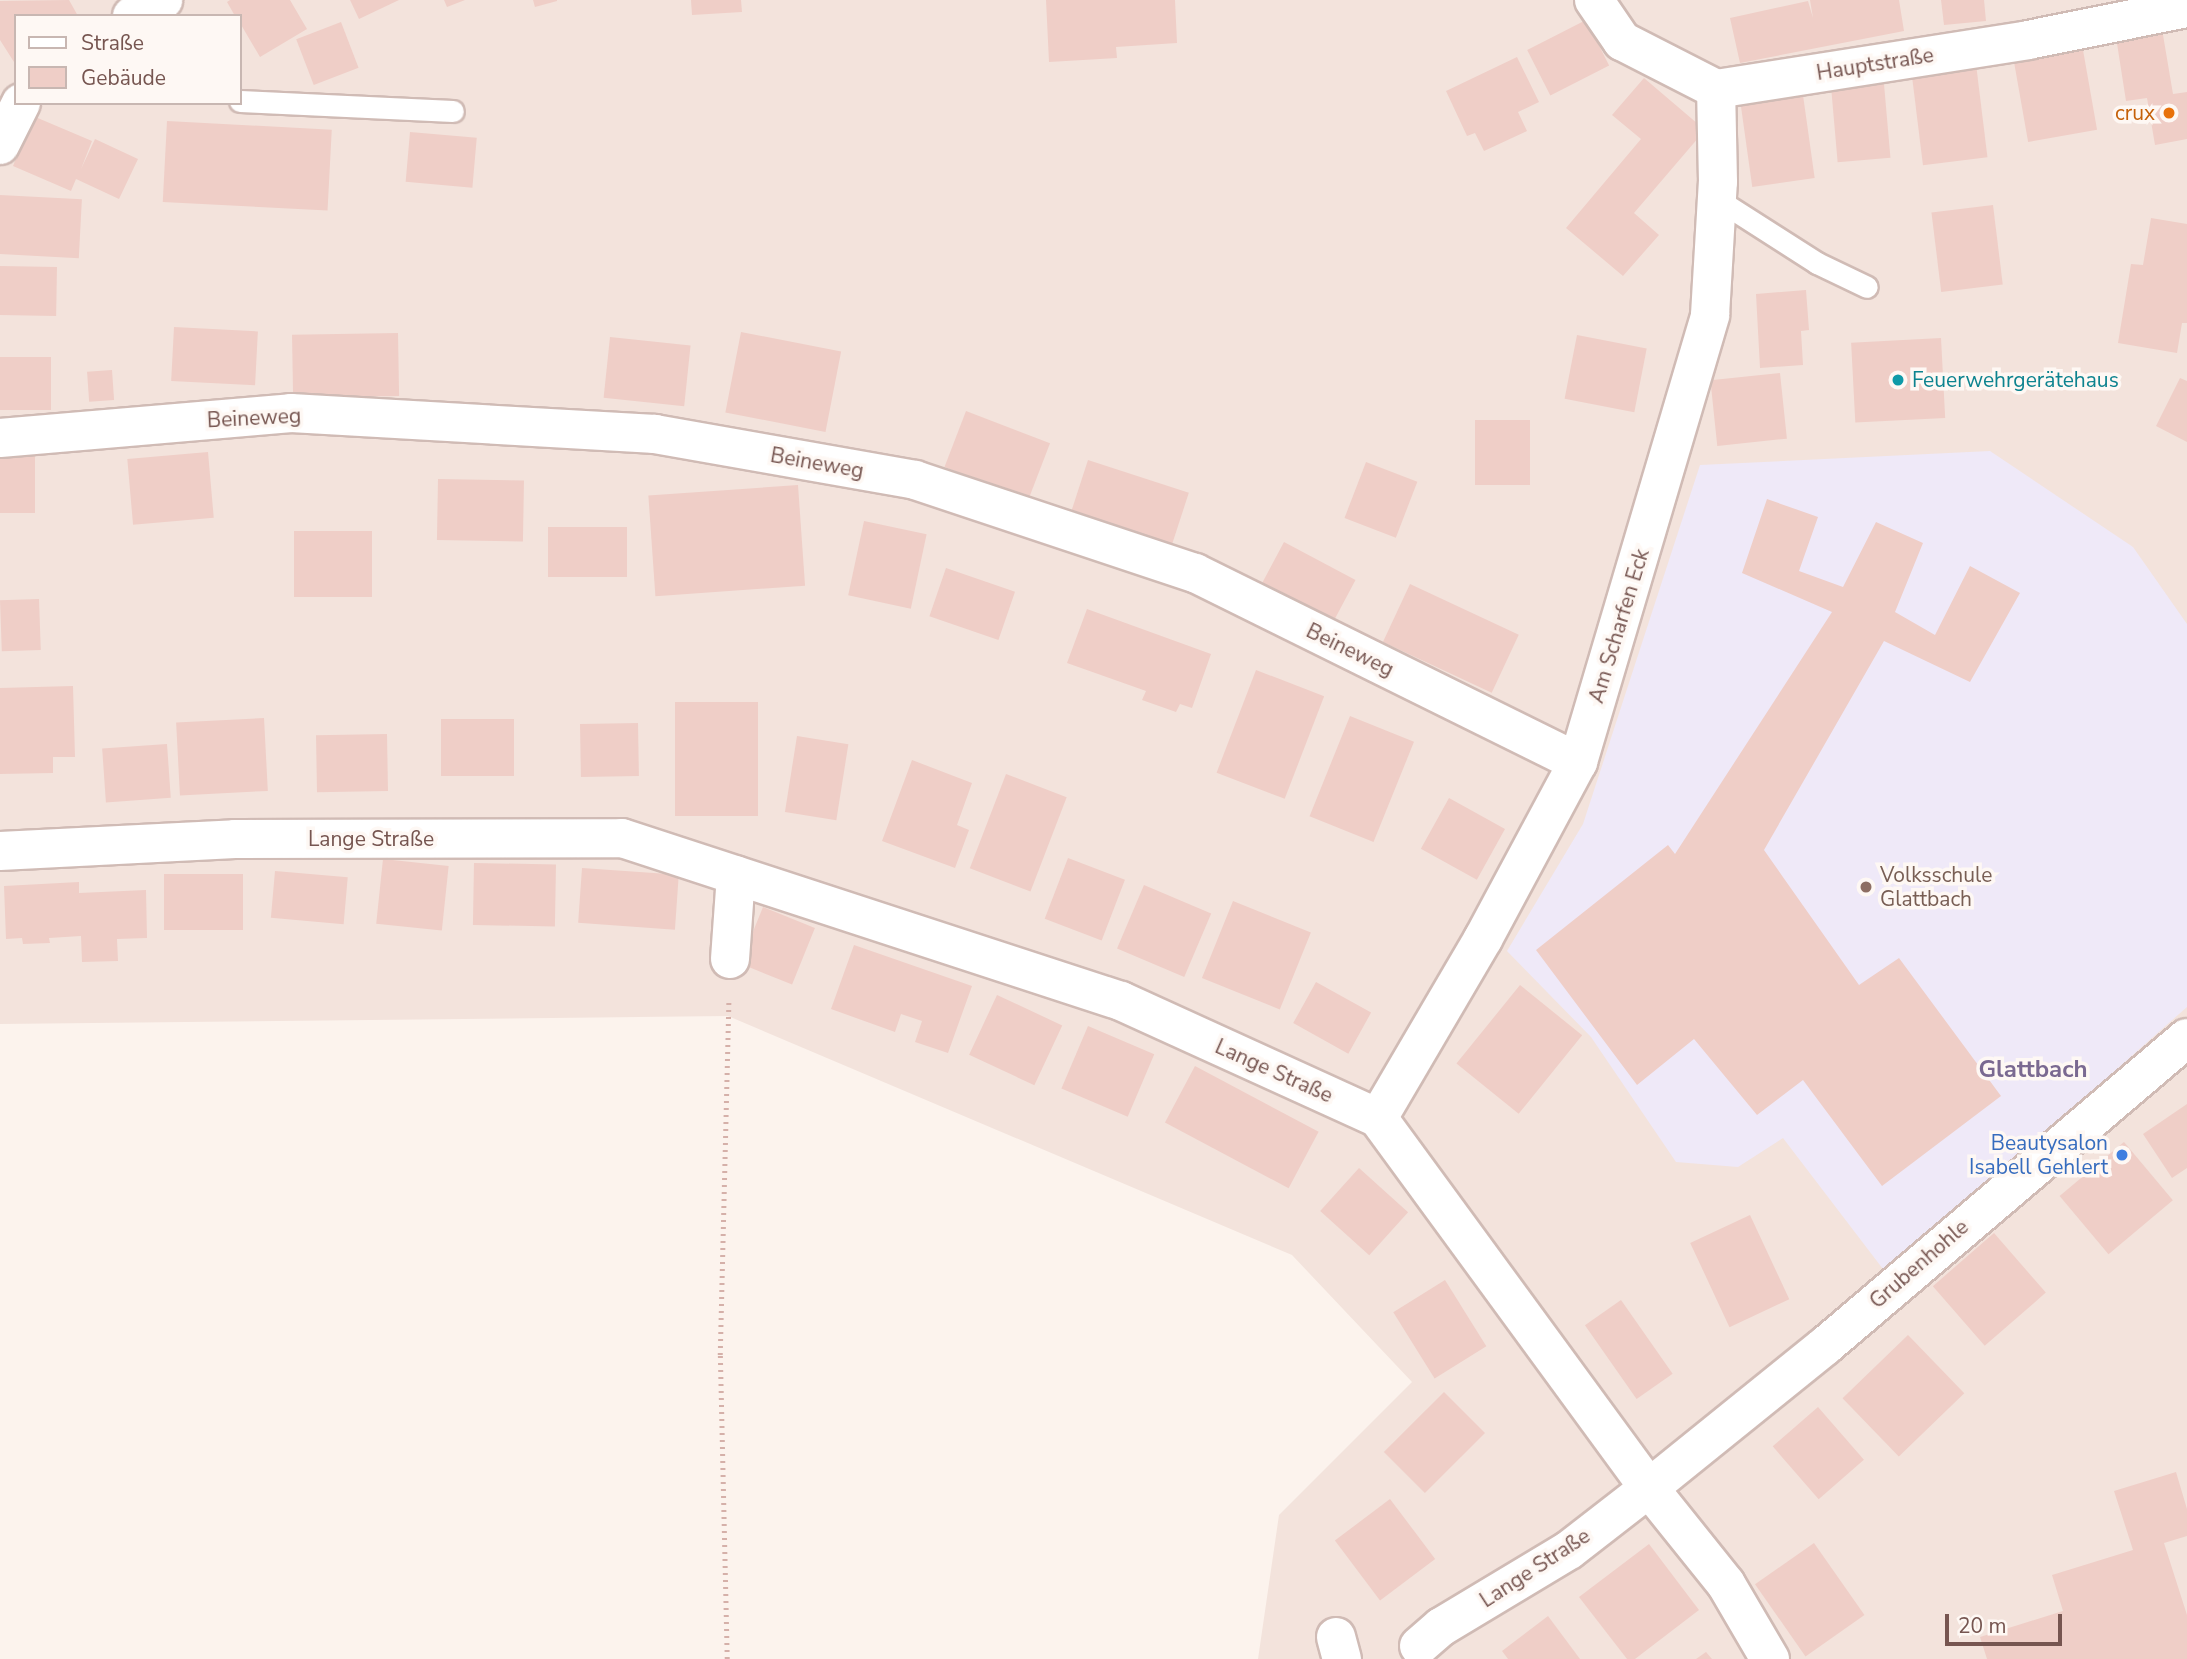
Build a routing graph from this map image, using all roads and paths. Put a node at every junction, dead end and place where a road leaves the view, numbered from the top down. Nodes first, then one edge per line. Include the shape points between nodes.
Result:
1 (163, 0) edge
2 (1594, 0) edge
3 (2187, 8) edge
4 (136, 14) edge
5 (1716, 89) junction
6 (242, 101) edge
7 (20, 105) edge
8 (453, 111) dead end
9 (0, 145) edge
10 (1717, 199) junction
11 (1867, 287) dead end
12 (0, 438) edge
13 (1578, 762) junction
14 (0, 851) edge
15 (736, 875) junction
16 (730, 959) joint
17 (2187, 1038) edge
18 (1378, 1118) junction
19 (1649, 1488) junction
20 (1419, 1646) dead end
21 (727, 1659) edge
22 (1770, 1659) edge

1 - 4 street
2 - 5 street via 1622,41
3 - 5 street, Hauptstraße via 2028,40
5 - 10 street, Am Scharfen Eck
6 - 8 lane
7 - 9 street
10 - 11 lane via 1817,263
10 - 13 street, Am Scharfen Eck via 1710,315
12 - 13 street, Beineweg via 291,414 655,434 915,480 1195,573
13 - 18 street, Am Scharfen Eck via 1483,939
14 - 15 street, Lange Straße via 235,839 622,838
15 - 16 street
15 - 18 street, Lange Straße via 1121,1001
16 - 21 path via 720,1354
17 - 19 street, Grubenhohle via 1825,1346
18 - 19 street, Lange Straße
19 - 20 street, Lange Straße via 1569,1550 1441,1627
19 - 22 street, Lange Straße via 1726,1584

